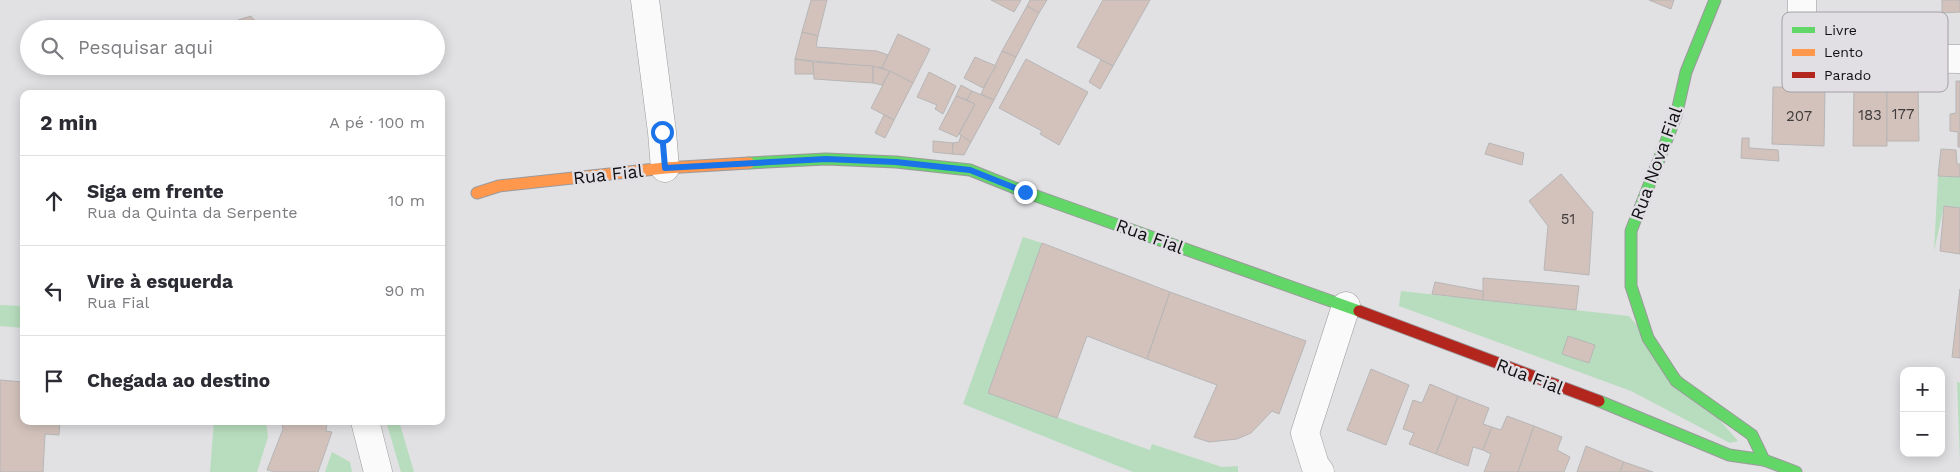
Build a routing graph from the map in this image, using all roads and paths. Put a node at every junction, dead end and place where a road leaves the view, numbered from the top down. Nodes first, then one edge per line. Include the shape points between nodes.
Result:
1 (645, 0) edge
2 (1715, 0) edge
3 (665, 168) junction
4 (477, 193) dead end
5 (1346, 306) junction
6 (366, 425) edge
7 (1764, 460) junction
8 (378, 472) edge
9 (1320, 472) edge
10 (1796, 472) edge

1 - 3 street
2 - 7 street, Rua Nova Fial via 1686,72 1676,116 1631,231 1631,286 1648,338 1676,381 1752,435
3 - 4 street, Rua Fial via 498,186
3 - 5 street, Rua Fial via 826,159 970,170
5 - 7 street, Rua Fial via 1598,401 1729,455
5 - 9 street via 1305,433 1314,465
6 - 8 street
7 - 10 street, Rua Fial

